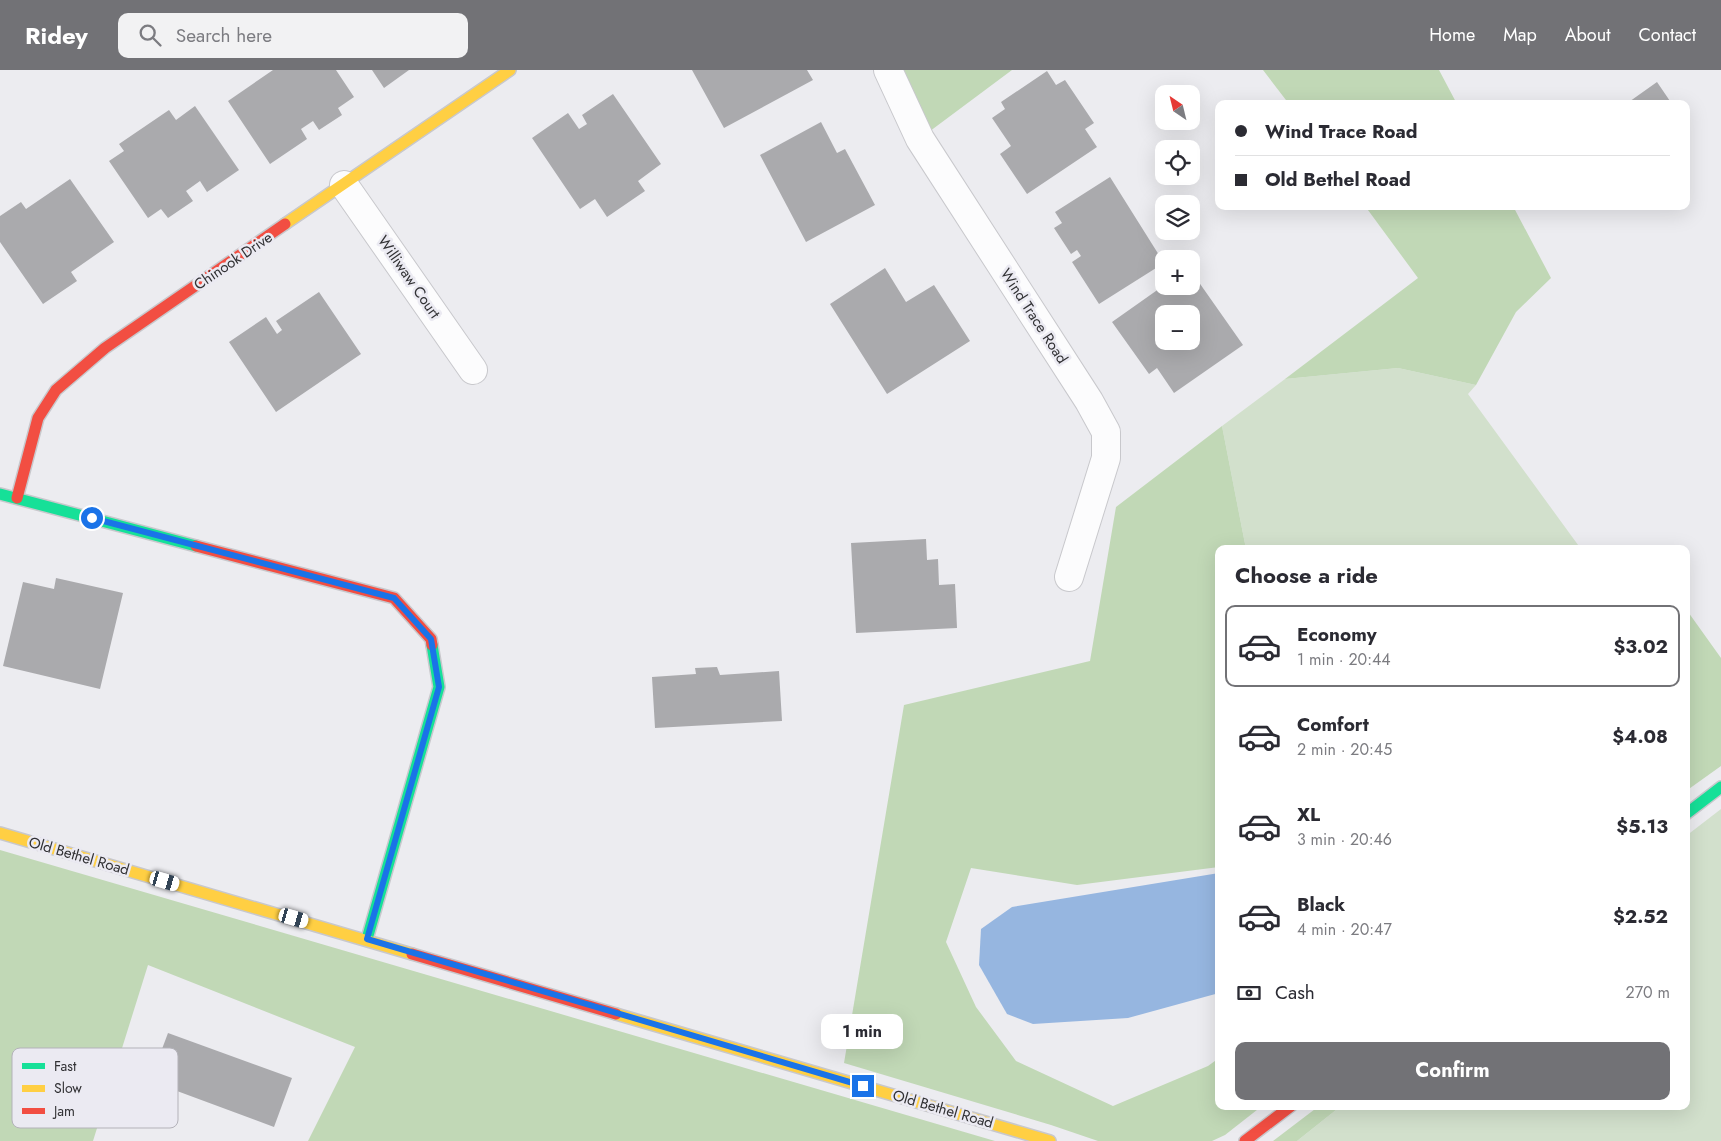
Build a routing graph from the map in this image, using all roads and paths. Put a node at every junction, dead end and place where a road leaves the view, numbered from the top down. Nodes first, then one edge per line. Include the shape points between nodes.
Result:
1 (510, 70) edge
2 (888, 70) edge
3 (344, 185) junction
4 (474, 370) dead end
5 (0, 494) edge
6 (17, 498) junction
7 (1069, 577) dead end
8 (1721, 788) edge
9 (1690, 811) edge
10 (0, 833) edge
11 (367, 939) junction
12 (1286, 1110) edge
13 (1050, 1141) edge
14 (1245, 1141) edge

1 - 3 street, Chinook Drive
2 - 7 street, Wind Trace Road via 920,140 1089,400 1106,432 1106,458
3 - 4 street, Williwaw Court
3 - 6 street, Chinook Drive via 105,348 56,390 38,418
5 - 6 street
6 - 11 street via 394,598 431,639 439,687
8 - 9 street
10 - 11 street, Old Bethel Road
11 - 13 street, Old Bethel Road
12 - 14 street

